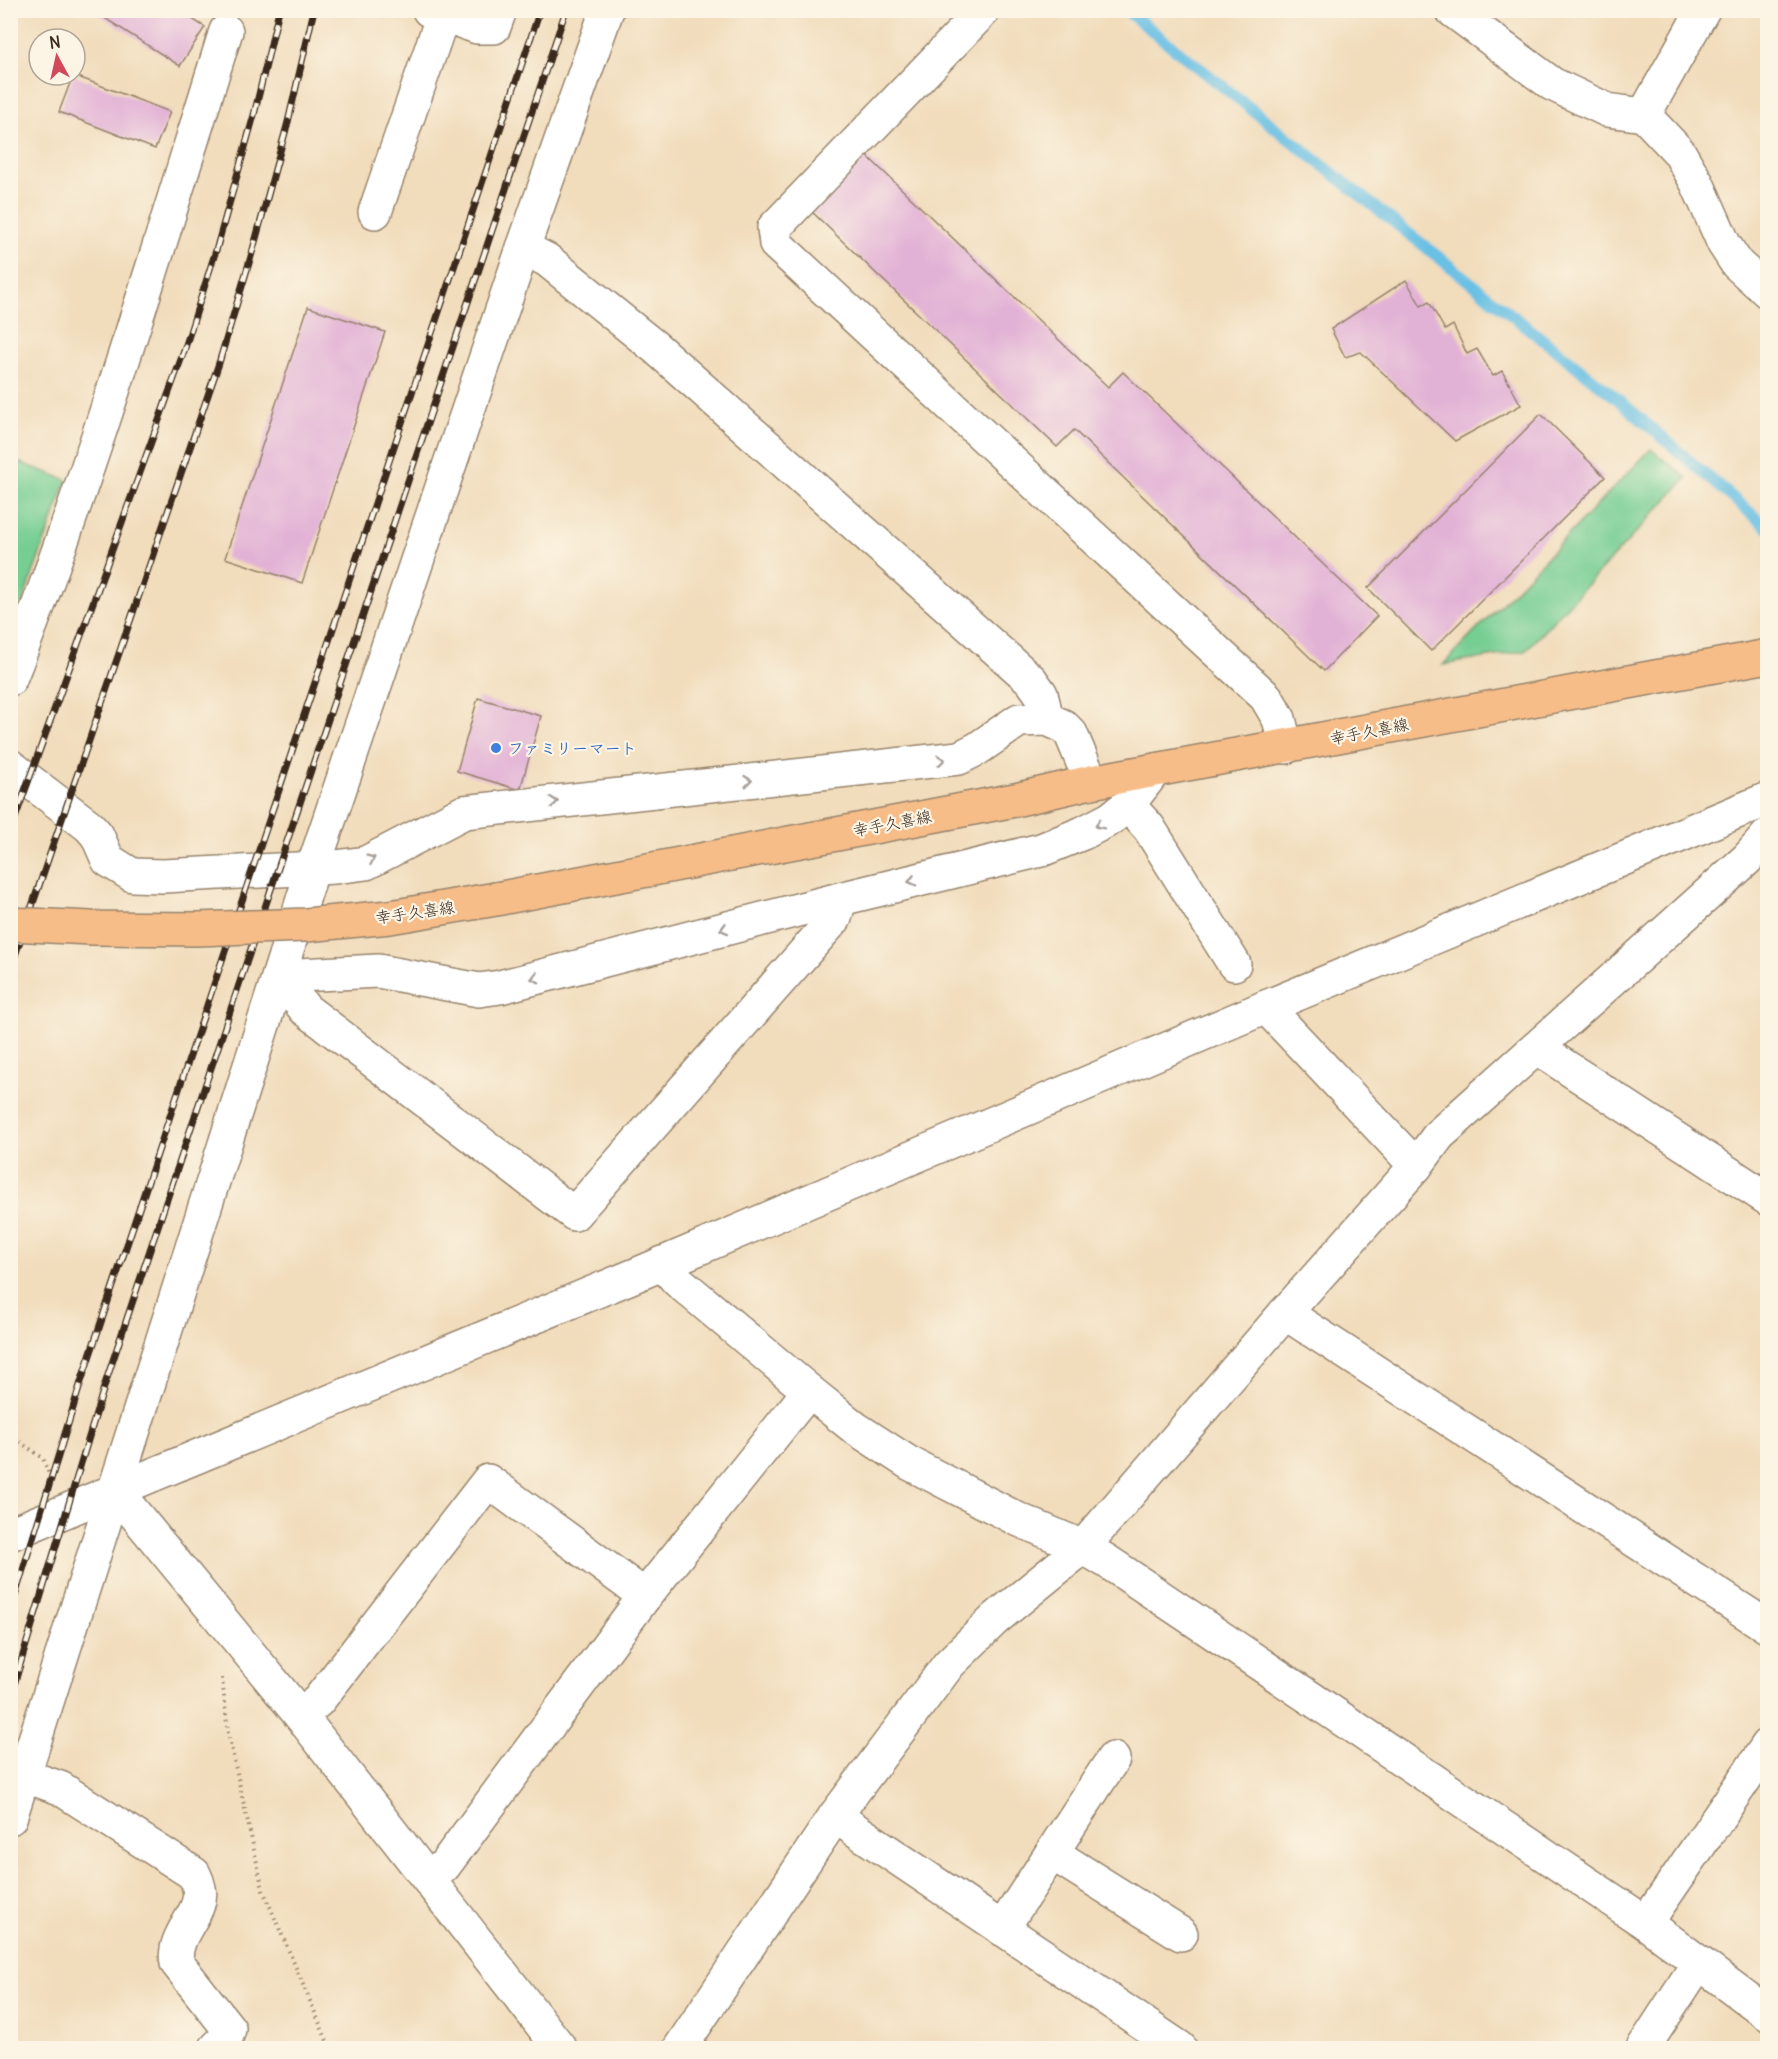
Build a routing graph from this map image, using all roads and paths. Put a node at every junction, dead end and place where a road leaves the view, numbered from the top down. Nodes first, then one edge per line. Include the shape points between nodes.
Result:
1 (500, 10) edge
2 (607, 10) edge
3 (984, 10) edge
4 (1703, 10) edge
5 (1455, 11) edge
6 (436, 13) edge
7 (226, 31) dead end
8 (1644, 115) junction
9 (375, 212) dead end
10 (523, 248) junction
11 (1767, 292) edge
12 (1767, 656) edge
13 (10, 679) edge
14 (1047, 719) junction
15 (1286, 747) junction
16 (10, 766) edge
17 (1155, 770) junction
18 (1091, 782) junction
19 (1767, 799) edge
20 (1128, 805) junction
21 (1761, 856) edge
22 (314, 868) junction
23 (840, 899) junction
24 (10, 924) edge
25 (1234, 964) dead end
26 (279, 976) junction
27 (1266, 1007) junction
28 (1537, 1048) junction
29 (1416, 1166) junction
30 (1767, 1199) edge
31 (662, 1263) junction
32 (1285, 1313) junction
33 (809, 1391) junction
34 (10, 1435) edge
35 (115, 1490) junction
36 (62, 1512) junction
37 (10, 1534) edge
38 (1083, 1546) junction
39 (645, 1596) junction
40 (1767, 1627) edge
41 (235, 1635) junction
42 (300, 1716) junction
43 (1767, 1745) edge
44 (1113, 1759) dead end
45 (25, 1776) junction
46 (835, 1816) junction
47 (10, 1818) edge
48 (1052, 1853) junction
49 (429, 1878) junction
50 (1646, 1923) junction
51 (1002, 1929) junction
52 (1181, 1934) dead end
53 (1699, 1962) junction
54 (1767, 2014) edge
55 (216, 2049) edge
56 (330, 2049) edge
57 (560, 2049) edge
58 (680, 2049) edge
59 (1180, 2049) edge
60 (1643, 2049) edge

1 - 6 street via 494,27 477,27
2 - 10 street
3 - 15 street via 774,228 776,244 1266,697 1279,719
4 - 8 street
5 - 8 street via 1552,84 1607,110
6 - 9 street
7 - 13 street via 128,345 43,598
8 - 11 street via 1679,152 1737,264
10 - 14 street via 547,260 656,348 1031,680 1041,694
10 - 22 street
12 - 15 main road, 幸手久喜線
14 - 18 street via 1071,734
22 -> 14 street via 366,862 464,812 959,758 1019,720
15 - 17 main road, 幸手久喜線
16 - 22 street via 89,826 108,860 132,875
17 - 18 main road, 幸手久喜線
17 - 20 street
18 - 24 main road, 幸手久喜線, bridge via 1015,800 390,917 197,929
19 - 27 street
20 -> 23 street via 1083,833 1041,850
20 - 25 street via 1149,828
21 - 28 street
22 - 26 street
23 -> 26 street via 479,990 378,972
23 - 26 street via 835,918 574,1214 305,1009
26 - 35 street
27 - 29 street
27 - 31 street
28 - 29 street via 1439,1134
28 - 30 street
29 - 32 street
31 - 33 street via 678,1281
31 - 35 street
32 - 38 street
32 - 40 street
33 - 38 street via 855,1428 909,1463 1017,1519
33 - 39 street
34 - 36 path via 43,1458
35 - 36 street
35 - 41 street
35 - 45 street
36 - 37 street
38 - 46 street via 995,1619 950,1664
38 - 50 street
39 - 42 street via 488,1481 318,1701
39 - 49 street via 444,1866
41 - 42 street
41 - 56 path via 224,1653 221,1672 228,1733 263,1890
42 - 49 street
43 - 50 street
44 - 48 street
45 - 47 street
45 - 55 street via 60,1788 194,1874 200,1889 199,1900 175,1953 177,1963 228,2029
46 - 51 street
46 - 58 street
48 - 51 street
48 - 52 street
49 - 57 street
50 - 53 street
51 - 59 street
53 - 54 street
53 - 60 street

